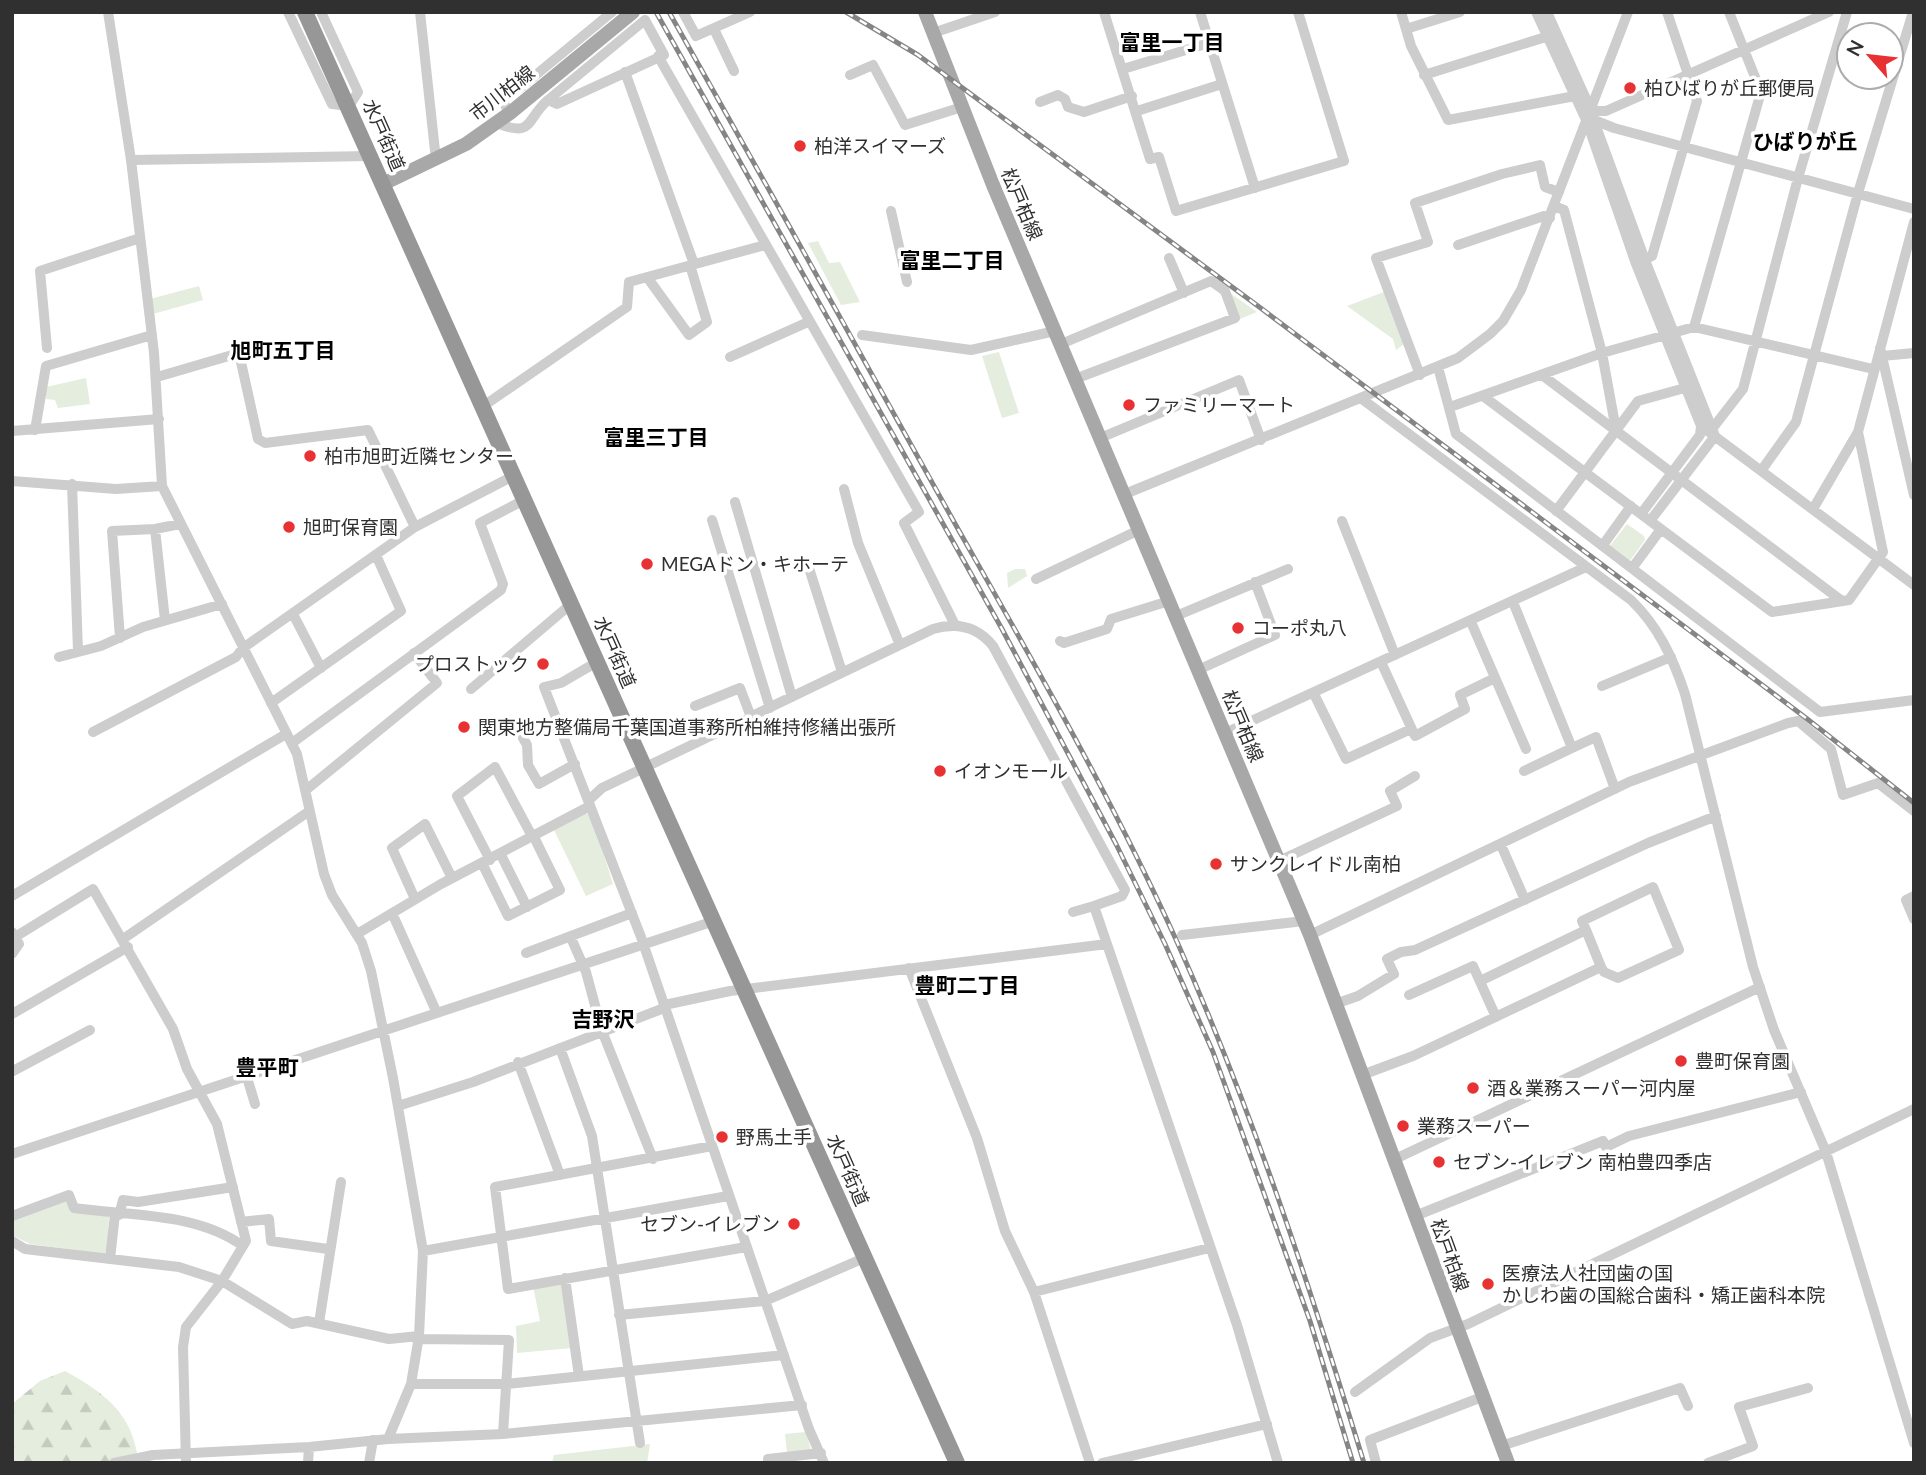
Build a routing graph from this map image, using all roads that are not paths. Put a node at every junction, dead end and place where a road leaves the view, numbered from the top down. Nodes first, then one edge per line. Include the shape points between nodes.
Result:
1 (108, 12) edge
2 (288, 12) edge
3 (305, 12) edge
4 (321, 12) edge
5 (420, 12) edge
6 (612, 12) edge
7 (683, 12) edge
8 (750, 12) edge
9 (925, 12) edge
10 (995, 12) edge
11 (1104, 12) edge
12 (1200, 12) edge
13 (1297, 12) edge
14 (1401, 12) edge
15 (1460, 12) edge
16 (1536, 12) edge
17 (1546, 12) edge
18 (1628, 12) edge
19 (1667, 12) edge
20 (1729, 12) edge
21 (1793, 12) edge
22 (1829, 12) edge
23 (1847, 12) edge
24 (1913, 12) edge
25 (639, 15) edge
26 (1798, 25) junction
27 (713, 29) junction
28 (1406, 29) junction
29 (933, 33) junction
30 (1551, 35) junction
31 (1209, 43) junction
32 (1744, 49) junction
33 (659, 56) junction
34 (1124, 69) junction
35 (734, 71) dead end
36 (625, 72) junction
37 (1688, 74) junction
38 (850, 75) dead end
39 (1424, 75) junction
40 (1223, 84) junction
41 (1132, 96) junction
42 (1575, 96) junction
43 (548, 100) junction
44 (1041, 102) dead end
45 (349, 106) junction
46 (962, 107) junction
47 (1136, 111) junction
48 (510, 113) junction
49 (1591, 118) junction
50 (497, 122) junction
51 (1684, 147) junction
52 (370, 156) junction
53 (131, 160) junction
54 (436, 160) junction
55 (1741, 163) junction
56 (1798, 178) junction
57 (383, 184) junction
58 (1255, 188) junction
59 (1559, 192) junction
60 (1858, 193) junction
61 (1554, 206) junction
62 (1914, 209) edge
63 (891, 211) dead end
64 (1550, 218) junction
65 (1914, 222) edge
66 (140, 238) junction
67 (765, 245) junction
68 (1458, 245) dead end
69 (1169, 258) dead end
70 (1640, 262) junction
71 (692, 265) junction
72 (647, 277) junction
73 (908, 282) dead end
74 (1184, 293) junction
75 (808, 321) junction
76 (1694, 327) junction
77 (152, 335) junction
78 (862, 335) dead end
79 (1670, 335) junction
80 (1058, 337) junction
81 (1755, 341) junction
82 (47, 348) dead end
83 (1881, 350) junction
84 (1602, 353) junction
85 (1914, 353) edge
86 (1814, 355) junction
87 (730, 357) dead end
88 (1438, 368) junction
89 (1873, 369) junction
90 (1420, 375) junction
91 (1542, 375) junction
92 (157, 377) junction
93 (1075, 379) junction
94 (1690, 386) junction
95 (1483, 397) junction
96 (1362, 399) junction
97 (482, 407) junction
98 (1450, 407) junction
99 (159, 419) junction
100 (34, 430) junction
101 (1616, 430) junction
102 (12, 431) edge
103 (1709, 431) junction
104 (1858, 432) junction
105 (1100, 438) junction
106 (1261, 440) junction
107 (1584, 471) junction
108 (1761, 471) junction
109 (1672, 472) junction
110 (513, 476) junction
111 (1682, 480) junction
112 (12, 481) edge
113 (72, 484) junction
114 (162, 486) junction
115 (844, 489) dead end
116 (1125, 494) junction
117 (1914, 495) edge
118 (524, 500) junction
119 (735, 502) dead end
120 (1631, 506) junction
121 (1813, 509) junction
122 (1556, 511) junction
123 (1646, 518) junction
124 (712, 520) dead end
125 (1342, 521) dead end
126 (180, 524) junction
127 (415, 527) junction
128 (155, 529) junction
129 (1661, 529) junction
130 (1139, 530) junction
131 (1603, 545) junction
132 (376, 555) junction
133 (1878, 559) junction
134 (808, 565) dead end
135 (1587, 567) junction
136 (1633, 567) junction
137 (1288, 569) dead end
138 (1036, 579) dead end
139 (1255, 582) junction
140 (1914, 585) edge
141 (1169, 601) junction
142 (1842, 601) junction
143 (1513, 602) junction
144 (222, 604) junction
145 (571, 604) junction
146 (293, 614) junction
147 (1176, 616) junction
148 (165, 620) junction
149 (1471, 622) junction
150 (955, 625) junction
151 (120, 638) junction
152 (1060, 641) dead end
153 (900, 645) junction
154 (243, 648) junction
155 (78, 651) junction
156 (414, 653) junction
157 (1395, 655) junction
158 (59, 657) dead end
159 (1671, 657) junction
160 (597, 662) junction
161 (1381, 662) junction
162 (321, 668) junction
163 (1198, 670) junction
164 (842, 672) junction
165 (1495, 678) junction
166 (1602, 686) dead end
167 (471, 689) dead end
168 (1314, 694) junction
169 (792, 697) junction
170 (1914, 700) edge
171 (271, 703) junction
172 (695, 706) dead end
173 (770, 708) junction
174 (751, 717) junction
175 (1411, 730) junction
176 (93, 732) dead end
177 (1225, 733) junction
178 (523, 738) dead end
179 (289, 739) junction
180 (1572, 748) junction
181 (1526, 749) dead end
182 (1700, 756) junction
183 (575, 764) junction
184 (645, 767) junction
185 (1524, 771) dead end
186 (1415, 776) dead end
187 (1615, 789) junction
188 (306, 790) junction
189 (590, 803) junction
190 (1914, 811) edge
191 (308, 813) junction
192 (1716, 816) junction
193 (533, 837) junction
194 (1502, 845) junction
195 (501, 855) junction
196 (1279, 861) junction
197 (486, 862) junction
198 (452, 878) junction
199 (12, 896) edge
200 (1914, 896) edge
201 (415, 899) junction
202 (1525, 900) junction
203 (527, 906) junction
204 (1094, 906) junction
205 (1073, 912) dead end
206 (392, 913) junction
207 (632, 913) junction
208 (1914, 919) edge
209 (714, 921) junction
210 (1304, 921) junction
211 (1586, 930) junction
212 (357, 934) junction
213 (14, 935) edge
214 (1182, 935) dead end
215 (1310, 935) junction
216 (570, 938) junction
217 (126, 943) junction
218 (1107, 944) junction
219 (643, 946) junction
220 (526, 953) dead end
221 (12, 954) edge
222 (583, 966) junction
223 (1601, 967) junction
224 (909, 968) junction
225 (1480, 981) junction
226 (1760, 987) junction
227 (743, 990) junction
228 (1409, 995) dead end
229 (1335, 1004) junction
230 (663, 1007) junction
231 (436, 1011) junction
232 (12, 1014) edge
233 (1496, 1017) junction
234 (382, 1029) junction
235 (90, 1030) dead end
236 (602, 1031) junction
237 (560, 1048) junction
238 (518, 1062) junction
239 (13, 1071) edge
240 (246, 1074) junction
241 (1362, 1075) junction
242 (200, 1090) junction
243 (1801, 1091) junction
244 (255, 1104) dead end
245 (398, 1107) junction
246 (1914, 1109) edge
247 (712, 1146) junction
248 (1826, 1152) junction
249 (12, 1154) edge
250 (653, 1158) junction
251 (1393, 1160) junction
252 (595, 1169) junction
253 (560, 1175) junction
254 (341, 1182) dead end
255 (233, 1187) junction
256 (728, 1196) junction
257 (117, 1214) junction
258 (12, 1216) edge
259 (1415, 1216) junction
260 (604, 1218) junction
261 (241, 1222) junction
262 (501, 1235) junction
263 (12, 1241) edge
264 (243, 1246) junction
265 (746, 1247) junction
266 (1209, 1248) junction
267 (328, 1249) junction
268 (423, 1251) junction
269 (864, 1258) junction
270 (110, 1259) junction
271 (612, 1269) junction
272 (565, 1278) junction
273 (222, 1281) junction
274 (1034, 1292) junction
275 (765, 1301) junction
276 (619, 1315) junction
277 (319, 1323) junction
278 (1456, 1327) junction
279 (419, 1338) junction
280 (784, 1355) junction
281 (628, 1371) junction
282 (579, 1376) junction
283 (411, 1384) junction
284 (507, 1384) junction
285 (1808, 1388) dead end
286 (1355, 1392) dead end
287 (1482, 1396) junction
288 (802, 1405) junction
289 (1688, 1406) dead end
290 (636, 1419) junction
291 (1267, 1424) junction
292 (503, 1434) junction
293 (388, 1439) junction
294 (373, 1440) junction
295 (640, 1443) dead end
296 (1914, 1443) edge
297 (1501, 1446) junction
298 (309, 1447) junction
299 (187, 1458) edge
300 (218, 1458) edge
301 (822, 1458) edge
302 (153, 1459) edge
303 (114, 1463) edge
304 (308, 1463) edge
305 (369, 1463) edge
306 (768, 1463) edge
307 (957, 1463) edge
308 (1090, 1463) edge
309 (1102, 1463) edge
310 (1278, 1463) edge
311 (1376, 1463) edge
312 (1508, 1463) edge
313 (1708, 1463) edge

1 - 53 street
2 - 45 street via 332,104
3 - 45 highway, 水戸街道
4 - 45 street via 358,92
5 - 54 street
6 - 48 street via 520,88 505,91 501,99
7 - 27 street via 696,36
8 - 27 street
9 - 29 main road, 松戸柏線
10 - 29 street
11 - 34 street
12 - 31 street
13 - 58 street via 1344,161
14 - 28 street
15 - 28 street
16 - 30 street
17 - 30 street
18 - 49 street
19 - 37 street
20 - 32 street
21 - 26 street
22 - 26 street
23 - 56 street
24 - 60 street
25 - 33 street via 664,55
25 - 43 street
25 - 48 main road, 市川柏線
26 - 32 street
27 - 35 street
28 - 39 street
29 - 46 main road, 松戸柏線
30 - 39 street
30 - 42 street
30 - 49 street
31 - 34 street
31 - 40 street
32 - 37 street
32 - 55 street via 1761,92
33 - 36 street
33 - 67 street
34 - 41 street
36 - 43 street via 557,104
36 - 71 street
37 - 49 street
37 - 51 street via 1697,100
38 - 46 street via 873,65 905,125
39 - 42 street via 1448,120
40 - 47 street
40 - 58 street
41 - 44 street via 1084,112 1068,107 1058,95
41 - 47 street
42 - 49 street
43 - 50 street via 524,130
45 - 52 highway, 水戸街道
46 - 80 main road, 松戸柏線
47 - 58 street via 1150,159 1159,157 1176,211
48 - 50 main road, 市川柏線
49 - 51 street
49 - 59 street
49 - 70 street
50 - 54 main road, 市川柏線
51 - 55 street
51 - 70 street via 1652,256
52 - 53 street
52 - 57 highway, 水戸街道
53 - 66 street
54 - 57 main road, 市川柏線
55 - 56 street
55 - 76 street
56 - 60 street
56 - 81 street
57 - 97 highway, 水戸街道
59 - 61 street
59 - 90 street via 1545,187 1540,165 1415,203 1428,242 1376,258
60 - 62 street
60 - 86 street
61 - 64 street
61 - 84 street via 1564,210
63 - 73 street
64 - 68 street via 1544,216
64 - 88 street via 1521,290 1503,321 1476,346
65 - 83 street
66 - 77 street
66 - 82 street via 40,271
67 - 71 street
67 - 75 street
69 - 74 street
70 - 79 street
71 - 72 street
71 - 72 street via 707,322 689,335
72 - 97 street via 629,282 627,307
74 - 80 street
74 - 93 street via 1211,281 1225,291 1235,318
75 - 87 street
75 - 150 street via 919,512 904,523
76 - 79 street
76 - 81 street
77 - 92 street
77 - 100 street via 46,366
78 - 80 street via 971,350
79 - 84 street
79 - 94 street
80 - 93 main road, 松戸柏線
81 - 86 street
81 - 103 street via 1743,389
83 - 85 street
83 - 89 street
83 - 117 street
84 - 91 street
84 - 101 street
86 - 89 street
86 - 108 street via 1796,422
88 - 90 street
88 - 98 street
89 - 104 street
90 - 96 street
91 - 95 street
91 - 101 street
92 - 99 street
92 - 127 street via 239,352 258,439 265,443 368,430
93 - 105 main road, 松戸柏線
94 - 101 street via 1638,401
94 - 103 street
95 - 98 street
95 - 107 street
96 - 106 street
96 - 135 street
97 - 110 highway, 水戸街道
98 - 122 street via 1456,434
99 - 100 street
99 - 114 street
100 - 102 street
101 - 107 street
101 - 109 street
103 - 108 street
103 - 109 street via 1700,435
103 - 111 street
104 - 121 street
104 - 133 street via 1883,552
105 - 106 street via 1239,380
105 - 116 main road, 松戸柏線
106 - 116 street
107 - 120 street
107 - 122 street
108 - 121 street
109 - 111 street
109 - 123 street
110 - 118 highway, 水戸街道
110 - 127 street
111 - 123 street
111 - 142 street
112 - 113 street
113 - 114 street via 116,489
113 - 155 street
114 - 126 street
115 - 153 street via 858,543
116 - 130 main road, 松戸柏線
118 - 145 highway, 水戸街道
118 - 156 street via 480,523 503,584 501,590
119 - 169 street
120 - 123 street
120 - 131 street
121 - 133 street
122 - 131 street
123 - 129 street
124 - 173 street
125 - 157 street
126 - 128 street
126 - 144 street
127 - 132 street
128 - 148 street
128 - 151 street via 112,531
129 - 136 street
129 - 142 street via 1772,612
130 - 138 street
130 - 141 main road, 松戸柏線
131 - 136 street
132 - 146 street
132 - 162 street via 401,611
133 - 140 street
133 - 142 street via 1849,600
134 - 164 street
135 - 143 street
135 - 159 street via 1641,609
136 - 170 street via 1820,712
137 - 139 street
139 - 147 street
139 - 163 street via 1275,635
141 - 147 main road, 松戸柏線
141 - 152 street via 1111,620 1107,629
143 - 149 street
143 - 180 street
144 - 148 street
144 - 154 street
145 - 160 highway, 水戸街道
145 - 167 street
146 - 154 street
146 - 162 street
147 - 163 main road, 松戸柏線
148 - 151 street
149 - 157 street
149 - 165 street
150 - 153 street via 933,629
150 - 204 street via 973,628 993,646 1125,890 1122,896
151 - 155 street
153 - 164 street
154 - 171 street
154 - 176 street via 236,657
155 - 158 street
156 - 179 street
156 - 188 street via 437,683
157 - 161 street
159 - 166 street
159 - 182 street
160 - 183 street via 561,683 544,687
160 - 184 highway, 水戸街道
161 - 168 street
161 - 175 street
162 - 171 street
163 - 177 main road, 松戸柏線
164 - 169 street
165 - 175 street via 1460,695 1465,709 1415,736
165 - 181 street
168 - 175 street via 1346,759
168 - 177 street
169 - 173 street
171 - 179 street
172 - 174 street via 740,688
173 - 174 street
174 - 184 street
177 - 196 main road, 松戸柏線
178 - 183 street via 528,765 539,784
179 - 188 street
179 - 199 street
180 - 185 street
180 - 187 street via 1596,737
182 - 187 street
182 - 190 street via 1798,721 1831,749 1843,795 1878,783
182 - 192 street
183 - 189 street
184 - 189 street via 603,788
184 - 209 highway, 水戸街道
186 - 196 street via 1390,791 1397,806
187 - 194 street
188 - 191 street
189 - 193 street
189 - 207 street
191 - 212 street via 327,884
191 - 217 street
192 - 202 street
192 - 226 street
193 - 195 street
193 - 197 street via 495,767 457,796
193 - 203 street via 560,890
194 - 202 street
194 - 215 street
195 - 197 street
195 - 203 street
196 - 210 main road, 松戸柏線
197 - 198 street
197 - 203 street via 509,916
198 - 201 street
198 - 201 street via 425,824 392,848
200 - 208 street via 1906,900
201 - 206 street
202 - 229 street via 1387,958 1394,974
204 - 205 street
204 - 218 street
206 - 212 street
206 - 231 street
207 - 216 street
207 - 219 street
209 - 219 street
209 - 227 highway, 水戸街道
210 - 214 street
210 - 215 main road, 松戸柏線
211 - 223 street
211 - 223 street via 1583,920 1653,887 1679,950 1618,978
211 - 225 street
212 - 234 street via 371,971
213 - 217 street via 93,890
213 - 221 street via 19,944
215 - 229 main road, 松戸柏線
216 - 220 street
216 - 222 street
217 - 232 street
217 - 242 street
218 - 224 street
218 - 266 street
219 - 222 street
219 - 230 street
222 - 231 street
222 - 236 street
223 - 233 street
224 - 227 street
224 - 274 street via 977,1138 1005,1231
225 - 228 street via 1474,966
225 - 233 street
226 - 243 street
226 - 251 street
227 - 230 street
227 - 269 highway, 水戸街道
229 - 241 main road, 松戸柏線
230 - 236 street
230 - 247 street
231 - 234 street
233 - 241 street
234 - 240 street
234 - 245 street
235 - 239 street
236 - 237 street
236 - 250 street
237 - 238 street
237 - 252 street via 592,1136
238 - 245 street
238 - 253 street
240 - 242 street
240 - 244 street
241 - 251 main road, 松戸柏線
242 - 249 street
242 - 255 street via 217,1124
243 - 248 street
243 - 259 street via 1629,1136 1606,1147 1603,1141
245 - 268 street
246 - 248 street
247 - 250 street
247 - 256 street
248 - 278 street
248 - 296 street
250 - 252 street
251 - 259 main road, 松戸柏線
252 - 253 street
252 - 260 street
253 - 262 street via 495,1187
254 - 267 street
255 - 257 street via 138,1202 123,1200
255 - 261 street
256 - 260 street
256 - 265 street
257 - 258 street via 74,1208 69,1195
257 - 264 street via 181,1220 222,1231
257 - 270 street
259 - 278 main road, 松戸柏線
260 - 262 street
260 - 271 street
261 - 264 street
261 - 267 street via 269,1219 271,1241
262 - 268 street
262 - 272 street via 508,1289
263 - 270 street via 24,1249
264 - 273 street
265 - 271 street
265 - 275 street
266 - 274 street
266 - 291 street
267 - 277 street
268 - 279 street
269 - 275 street
269 - 307 highway, 水戸街道
270 - 273 street via 179,1267
271 - 272 street
271 - 276 street
272 - 282 street
273 - 277 street via 292,1324
273 - 299 street via 186,1327
274 - 308 street
275 - 276 street
275 - 280 street
276 - 281 street
277 - 279 street via 389,1339
278 - 286 street via 1430,1338
278 - 287 main road, 松戸柏線
279 - 283 street
279 - 284 street via 509,1340
280 - 281 street
280 - 288 street
281 - 282 street
281 - 290 street
282 - 284 street
283 - 284 street
283 - 293 street
284 - 292 street
285 - 313 street via 1740,1407 1753,1446
287 - 297 main road, 松戸柏線
287 - 311 street via 1370,1440
288 - 290 street
288 - 301 street
289 - 297 street via 1680,1388
290 - 292 street
290 - 295 street
291 - 309 street
291 - 310 street
292 - 293 street
293 - 294 street
294 - 298 street
294 - 305 street
297 - 312 main road, 松戸柏線
298 - 300 street
298 - 304 street
299 - 300 street
299 - 302 street
301 - 306 street via 768,1459
302 - 303 street

